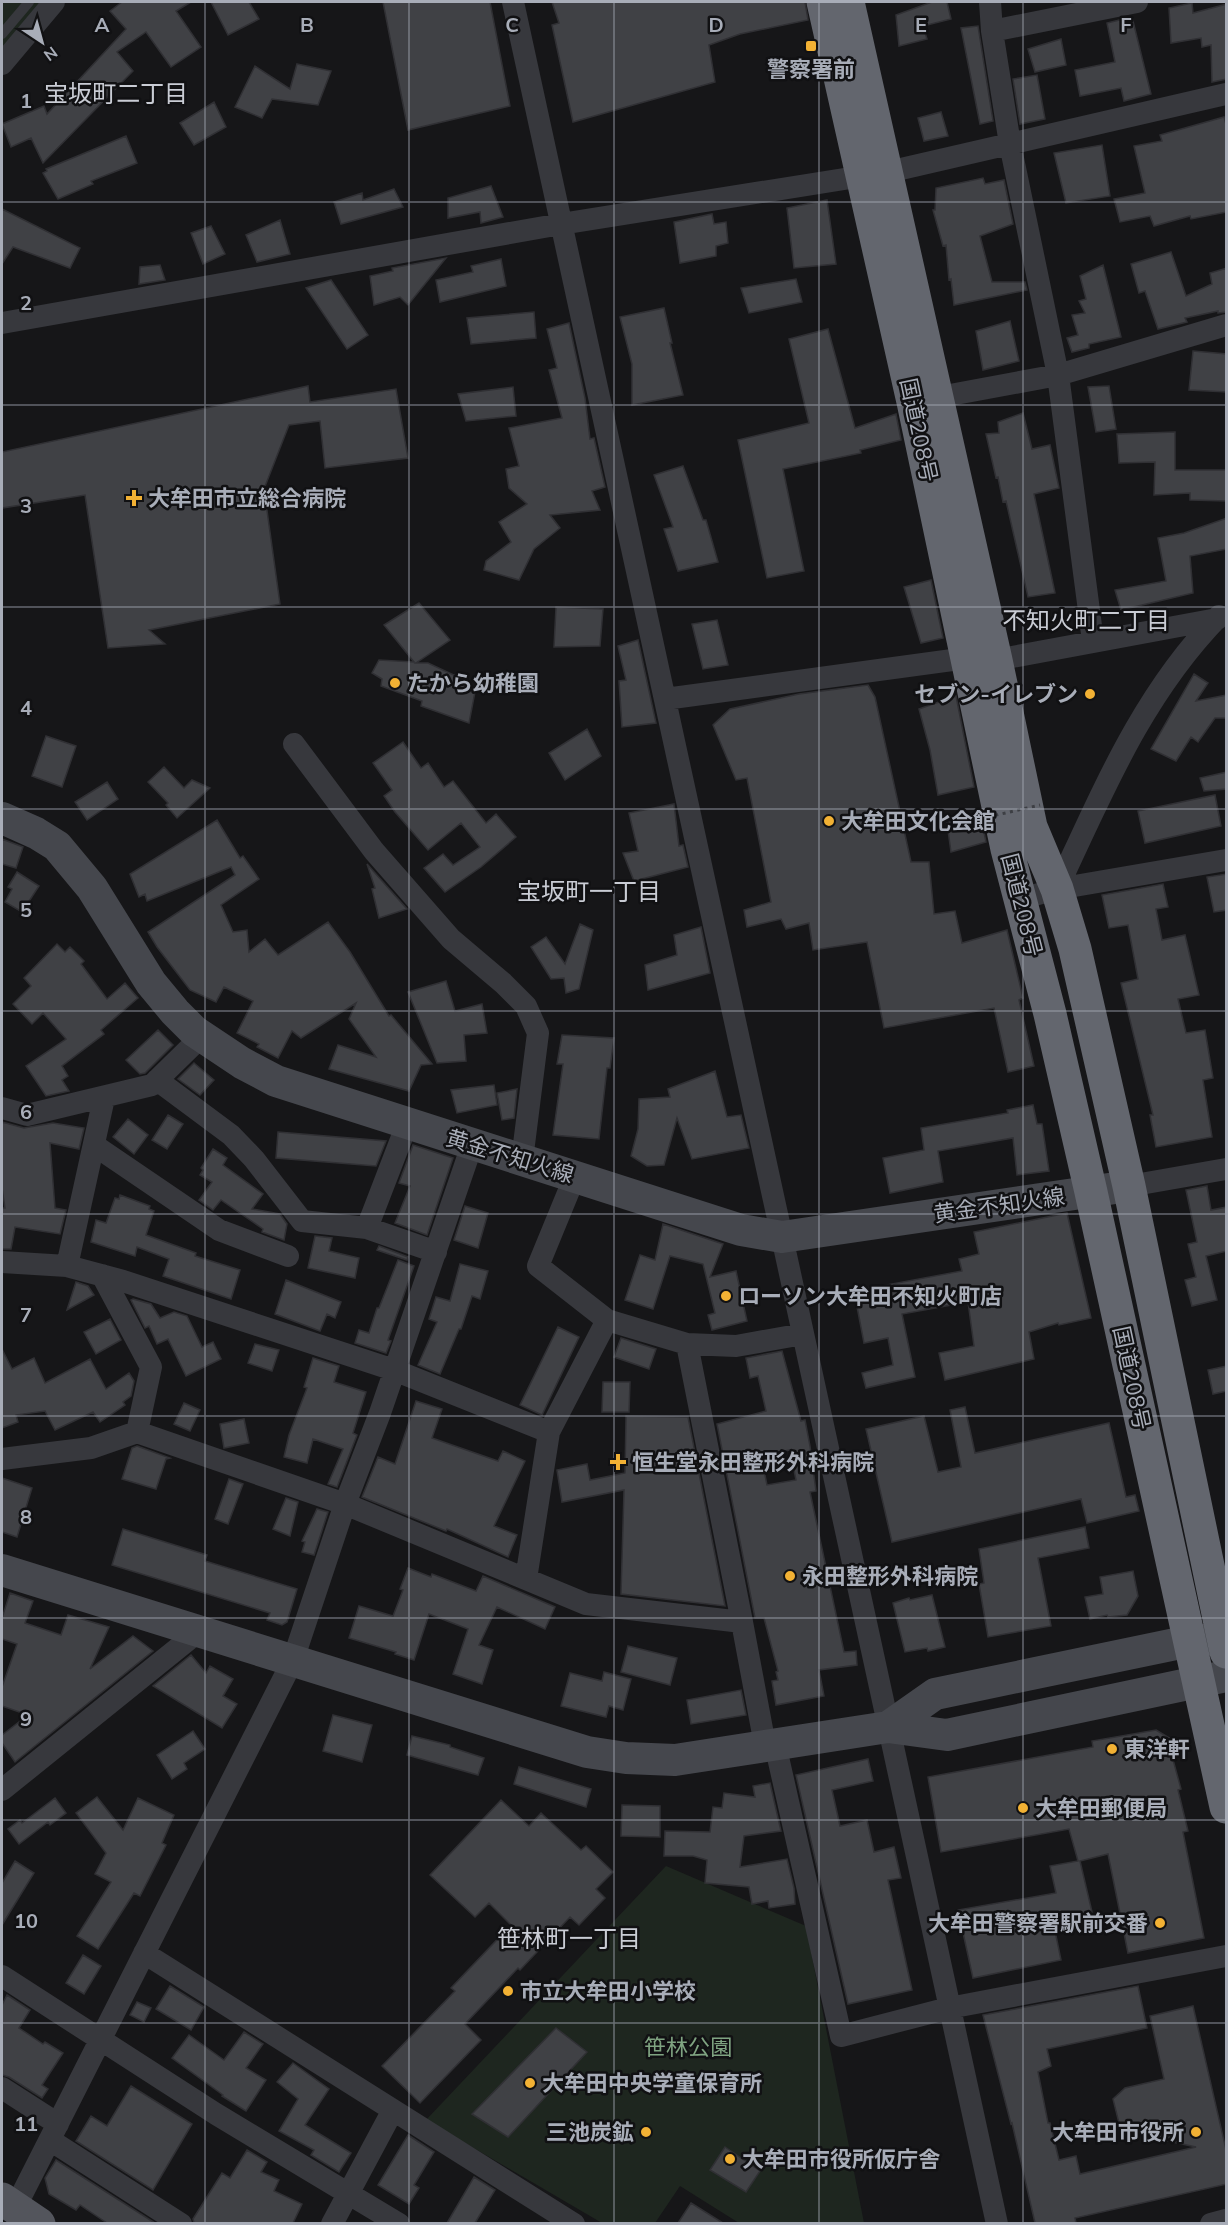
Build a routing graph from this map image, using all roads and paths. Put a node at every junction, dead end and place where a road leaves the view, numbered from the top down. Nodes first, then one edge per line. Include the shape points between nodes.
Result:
1 (28, 2) edge
2 (54, 2) edge
3 (513, 2) edge
4 (823, 2) edge
5 (848, 2) edge
6 (990, 2) edge
7 (1137, 2) edge
8 (992, 31) junction
9 (2, 34) edge
10 (2, 64) edge
11 (1227, 94) edge
12 (1011, 144) junction
13 (875, 174) junction
14 (561, 225) junction
15 (2, 323) edge
16 (1227, 325) edge
17 (1058, 375) junction
18 (925, 399) junction
19 (1222, 614) edge
20 (1093, 641) junction
21 (982, 659) junction
22 (665, 699) junction
23 (294, 744) dead end
24 (1040, 805) dead end
25 (988, 817) dead end
26 (2, 818) edge
27 (1227, 860) edge
28 (1057, 889) junction
29 (1020, 899) junction
30 (202, 1036) junction
31 (157, 1080) junction
32 (104, 1098) junction
33 (2, 1108) edge
34 (407, 1124) junction
35 (94, 1145) junction
36 (472, 1145) junction
37 (522, 1160) junction
38 (1227, 1169) edge
39 (574, 1176) junction
40 (1129, 1186) junction
41 (1091, 1192) junction
42 (367, 1228) junction
43 (782, 1237) junction
44 (436, 1252) junction
45 (288, 1256) dead end
46 (2, 1262) edge
47 (68, 1266) junction
48 (102, 1275) junction
49 (607, 1320) junction
50 (802, 1334) junction
51 (687, 1344) junction
52 (394, 1370) junction
53 (136, 1432) junction
54 (549, 1432) junction
55 (2, 1459) edge
56 (345, 1504) junction
57 (2, 1570) edge
58 (1198, 1573) junction
59 (526, 1579) junction
60 (742, 1622) junction
61 (198, 1632) junction
62 (1190, 1641) junction
63 (1225, 1645) edge
64 (293, 1660) junction
65 (1213, 1679) edge
66 (888, 1727) junction
67 (770, 1745) junction
68 (7, 1778) edge
69 (1227, 1807) edge
70 (144, 1953) junction
71 (1227, 1956) edge
72 (2, 1976) edge
73 (949, 2008) junction
74 (100, 2040) junction
75 (2, 2088) edge
76 (393, 2110) junction
77 (53, 2132) junction
78 (348, 2192) junction
79 (16, 2214) edge
80 (1227, 2220) edge
81 (181, 2223) edge
82 (332, 2223) edge
83 (399, 2223) edge
84 (574, 2223) edge
85 (997, 2223) edge
86 (1211, 2223) edge

1 - 9 lane
2 - 10 street
3 - 14 street
4 - 13 highway, 国道208号
5 - 13 highway, 国道208号
6 - 8 street
7 - 8 street
8 - 12 street
11 - 12 street
12 - 13 street
12 - 17 street
13 - 14 street
13 - 18 highway, 国道208号
14 - 15 street
14 - 22 street
16 - 17 street
17 - 18 street
17 - 20 street
18 - 21 highway, 国道208号
19 - 20 street
19 - 28 street via 1181,657 1134,729
20 - 21 street
21 - 22 street
21 - 28 highway, 国道208号 via 1031,827
21 - 29 highway, 国道208号 via 1007,849
22 - 43 street
23 - 37 street via 374,851 451,939 526,1006 538,1033
24 - 25 path, bridge
26 - 30 street, 黄金不知火線 via 57,846 92,888 151,983
27 - 28 street
28 - 29 street
28 - 40 highway, 国道208号 via 1075,950
29 - 41 highway, 国道208号
30 - 31 street
30 - 34 street, 黄金不知火線 via 276,1081
31 - 32 street via 153,1085
31 - 42 street via 231,1135 254,1158 302,1221
32 - 33 street via 27,1115
32 - 35 street
34 - 36 street, 黄金不知火線
34 - 42 street
35 - 45 street via 219,1230
35 - 47 street
36 - 37 street, 黄金不知火線
36 - 44 street
37 - 39 street, 黄金不知火線
38 - 40 street
39 - 43 street, 黄金不知火線 via 741,1230
39 - 49 street via 538,1266
40 - 41 street, 黄金不知火線
40 - 58 highway, 国道208号
41 - 43 street, 黄金不知火線
41 - 58 highway, 国道208号
42 - 44 street
43 - 50 street
44 - 52 street
46 - 47 street
47 - 48 street
48 - 52 street
48 - 53 street via 151,1367
49 - 51 street
49 - 54 street
50 - 51 street via 736,1346
50 - 66 street
51 - 60 street
52 - 54 street
52 - 56 street
53 - 55 street via 91,1448
53 - 56 street
54 - 59 street
56 - 59 street
56 - 64 street
57 - 61 street
58 - 62 highway, 国道208号
58 - 63 highway, 国道208号
59 - 60 street via 586,1604
60 - 67 street
61 - 64 street
61 - 68 street
62 - 63 street
62 - 65 highway, 国道208号
62 - 66 street via 935,1694
64 - 67 street via 588,1752 675,1760
64 - 70 street
65 - 66 street via 947,1735
65 - 69 highway, 国道208号
66 - 67 street
66 - 73 street
67 - 73 street via 841,2036
70 - 74 street
70 - 76 street
71 - 73 street
72 - 74 street
73 - 85 street
74 - 77 street
74 - 78 street
75 - 77 street
76 - 78 street
76 - 84 street
77 - 79 street
77 - 81 street
78 - 82 street
78 - 83 street
80 - 86 street

